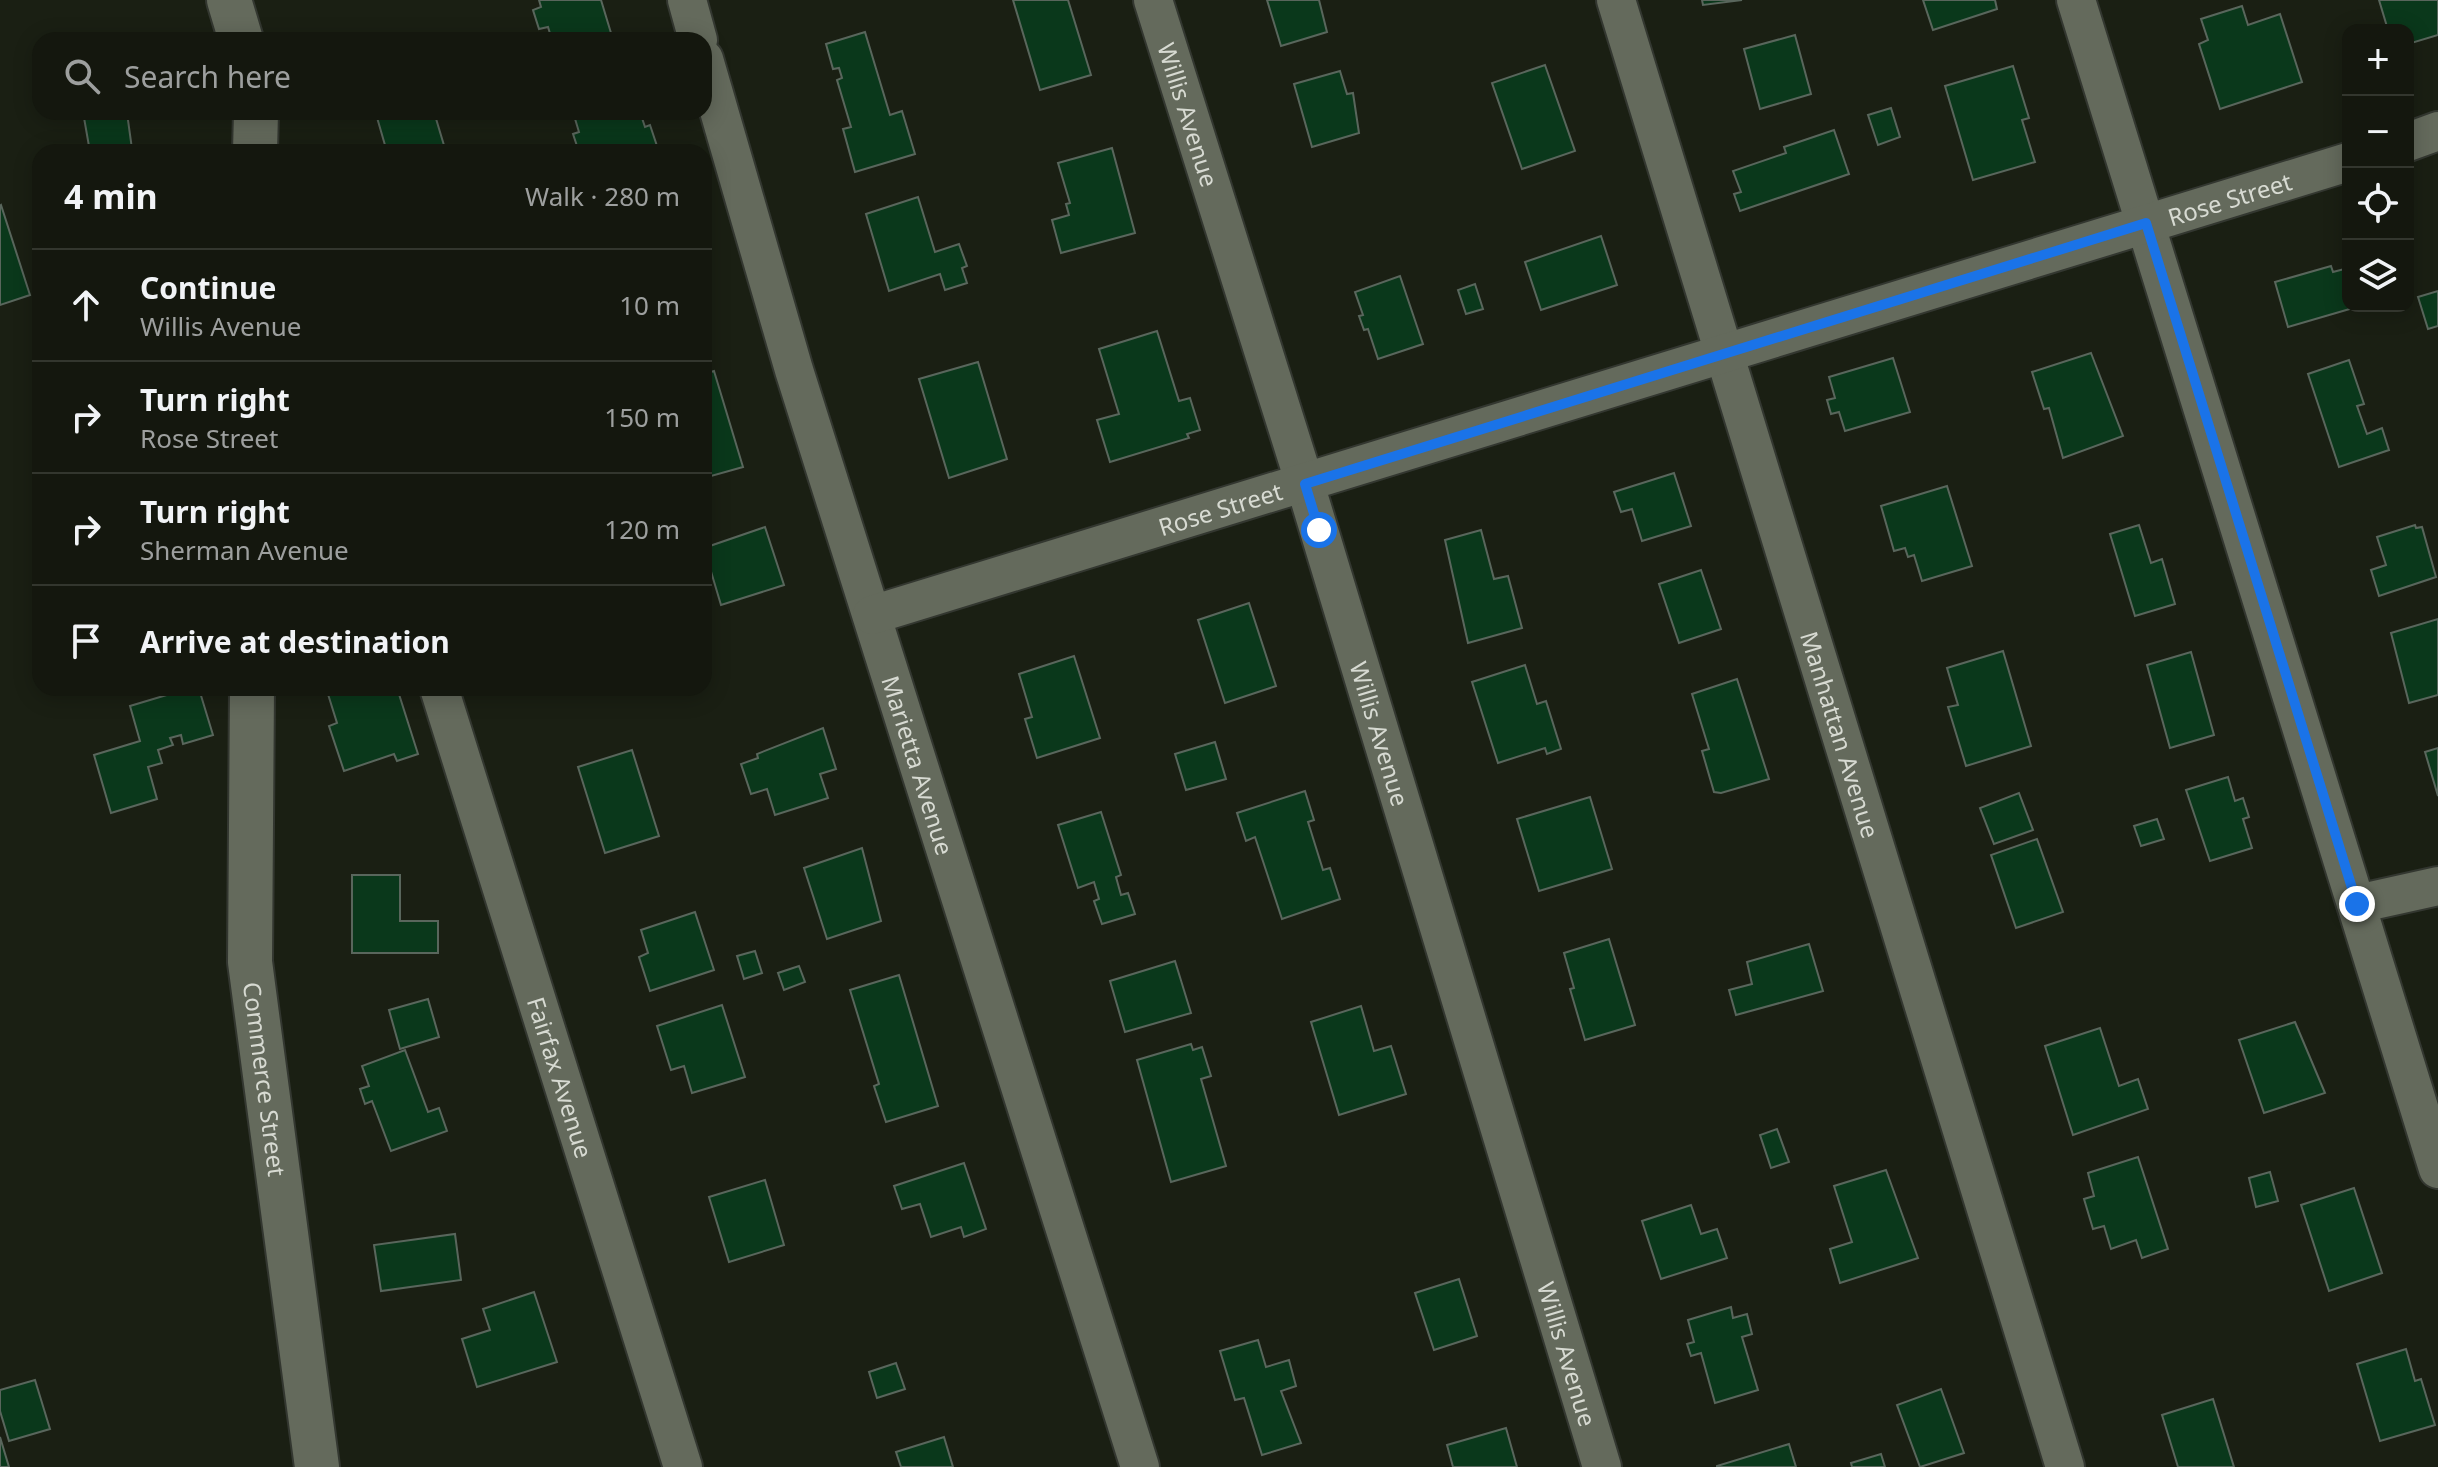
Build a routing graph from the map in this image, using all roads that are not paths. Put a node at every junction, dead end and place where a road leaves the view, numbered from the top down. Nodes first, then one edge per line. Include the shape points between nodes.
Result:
1 (229, 0) edge
2 (687, 0) edge
3 (1153, 0) edge
4 (1616, 0) edge
5 (2076, 0) edge
6 (239, 32) edge
7 (696, 32) edge
8 (712, 87) edge
9 (258, 120) edge
10 (262, 120) edge
11 (2438, 131) edge
12 (2414, 140) edge
13 (256, 144) edge
14 (270, 144) edge
15 (2342, 164) edge
16 (2146, 223) junction
17 (1722, 352) junction
18 (1305, 484) junction
19 (872, 615) junction
20 (252, 696) edge
21 (442, 696) edge
22 (2438, 886) edge
23 (2357, 904) junction
24 (2438, 1169) edge
25 (317, 1467) edge
26 (683, 1467) edge
27 (1140, 1467) edge
28 (1602, 1467) edge
29 (2065, 1467) edge

1 - 6 street
2 - 7 street
3 - 18 street, Willis Avenue
4 - 17 street, Manhattan Avenue
5 - 16 street
8 - 19 street, Marietta Avenue
9 - 13 street
10 - 14 street
11 - 12 street
15 - 16 street, Rose Street
16 - 17 street, Rose Street
16 - 23 street
17 - 18 street, Rose Street
17 - 29 street, Manhattan Avenue
18 - 19 street, Rose Street
18 - 28 street, Willis Avenue
19 - 27 street, Marietta Avenue
20 - 25 street, Commerce Street via 250,962
21 - 26 street, Fairfax Avenue
22 - 23 street
23 - 24 street

